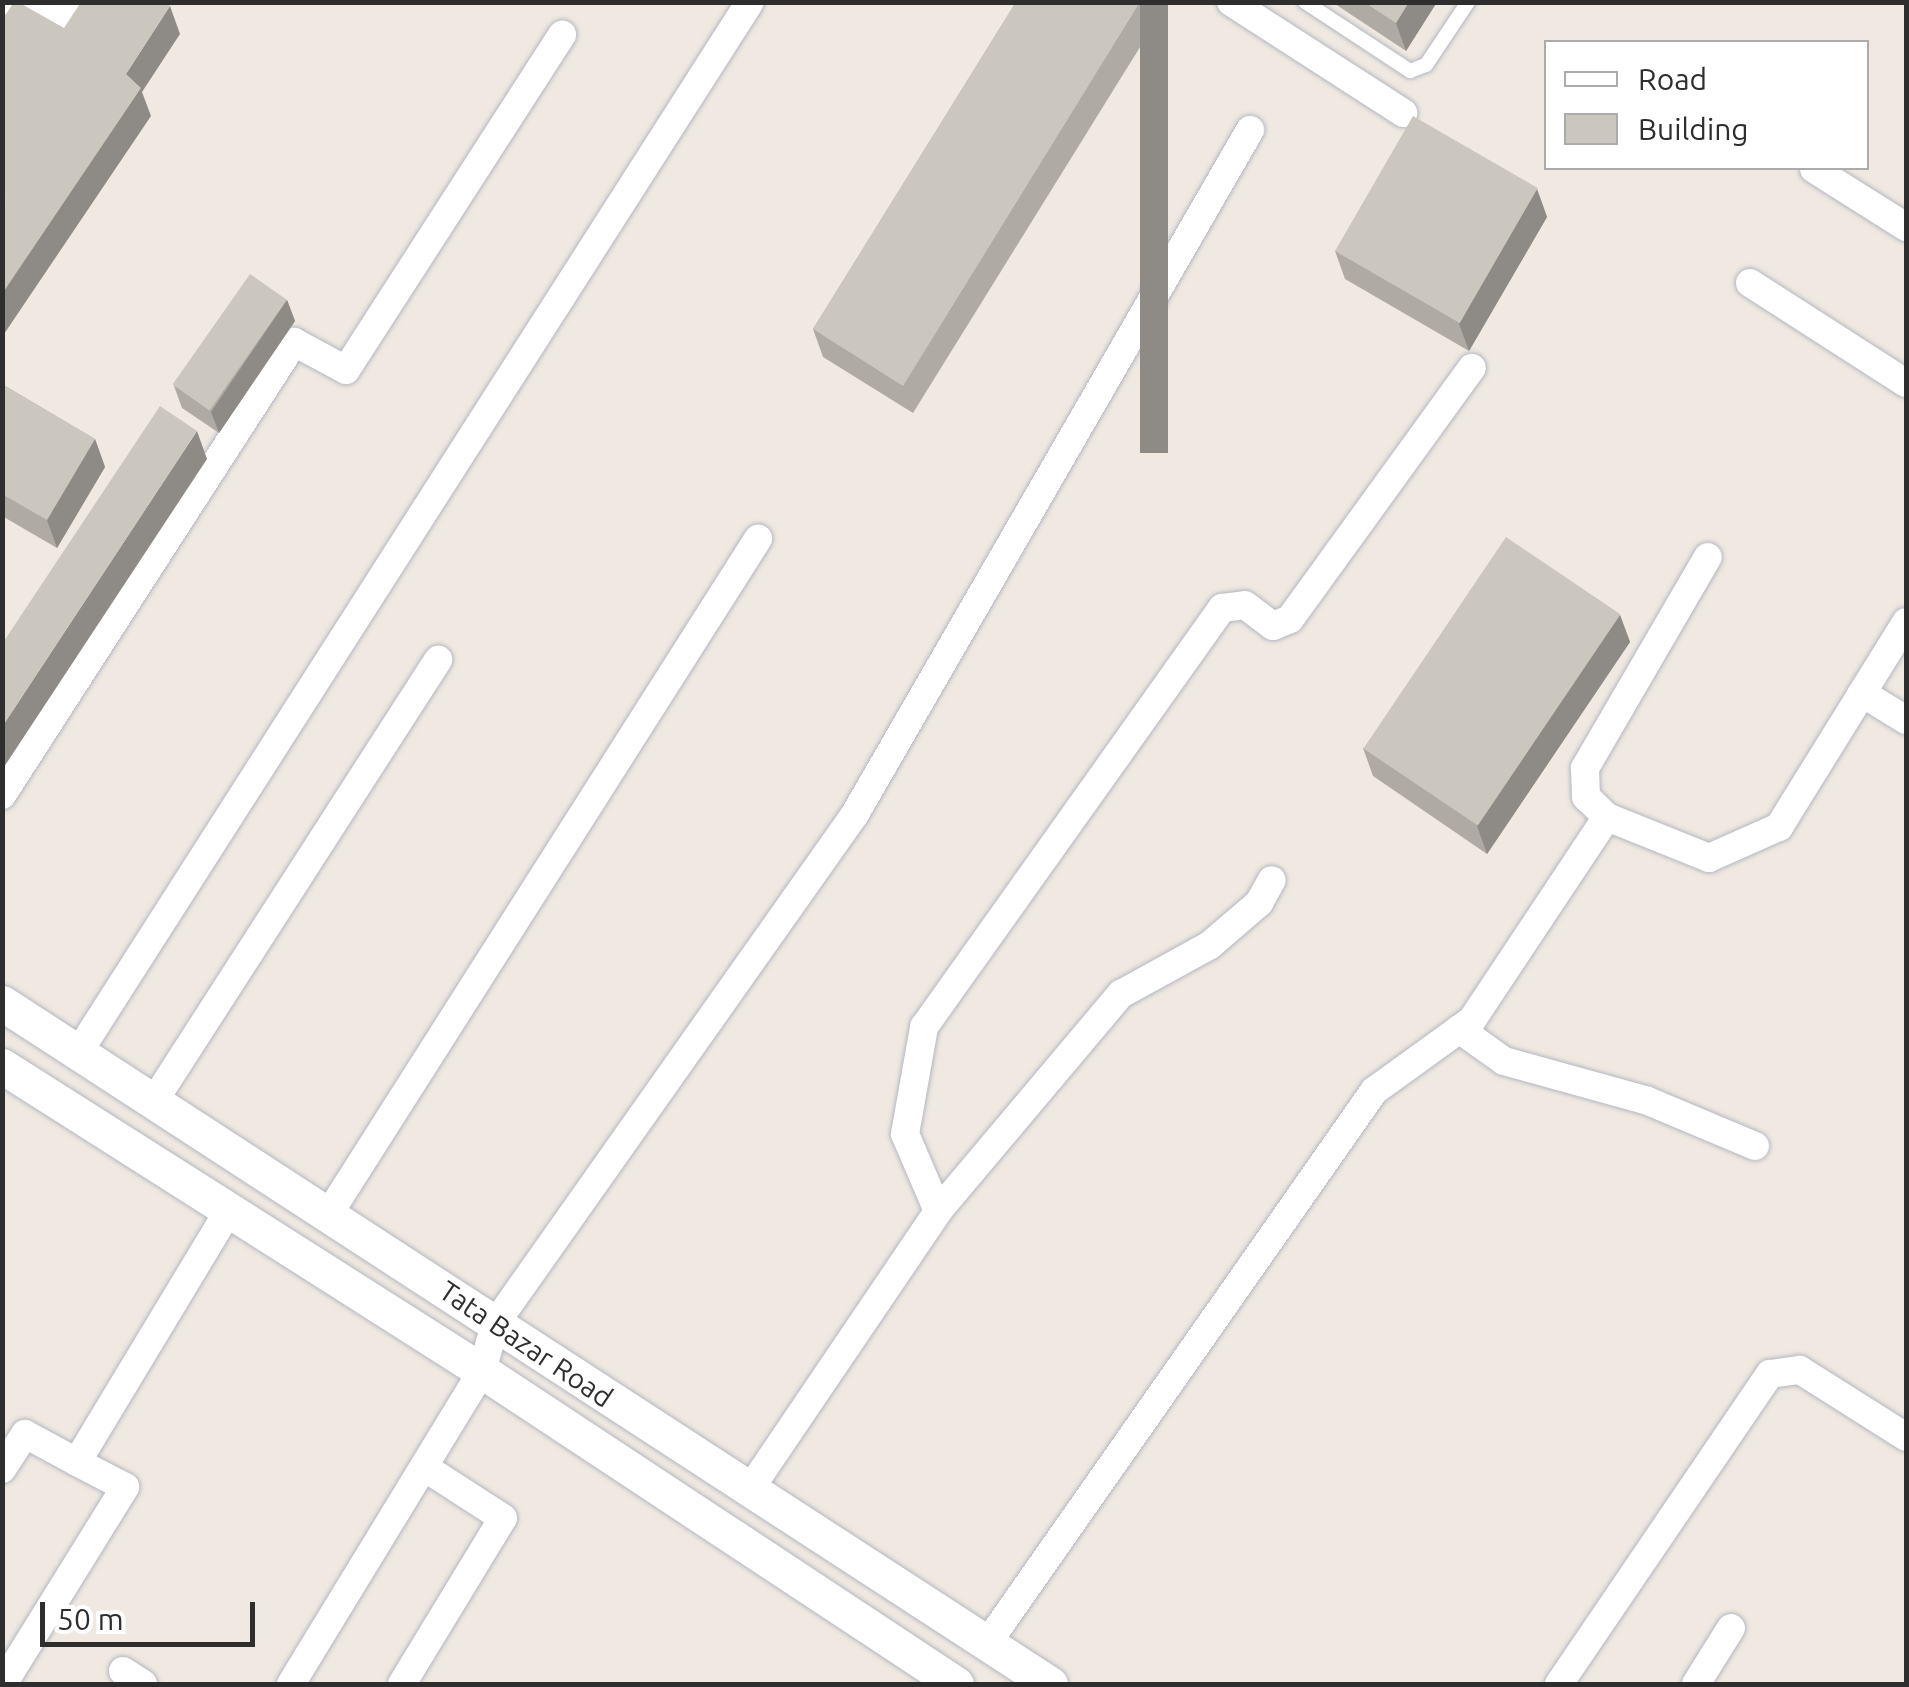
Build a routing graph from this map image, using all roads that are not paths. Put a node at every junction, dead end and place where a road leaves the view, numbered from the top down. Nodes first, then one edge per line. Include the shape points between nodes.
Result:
1 (92, 2) edge
2 (750, 2) edge
3 (1232, 2) edge
4 (1305, 2) edge
5 (1468, 2) edge
6 (6, 3) edge
7 (562, 34) dead end
8 (1403, 113) dead end
9 (1250, 130) dead end
10 (1816, 170) edge
11 (1906, 227) edge
12 (1750, 283) dead end
13 (1472, 368) dead end
14 (1906, 382) edge
15 (758, 539) dead end
16 (1708, 557) dead end
17 (1906, 622) edge
18 (438, 660) dead end
19 (1862, 693) junction
20 (1906, 720) edge
21 (2, 794) edge
22 (1607, 818) junction
23 (1272, 880) dead end
24 (2, 1003) edge
25 (1459, 1029) junction
26 (78, 1053) junction
27 (2, 1066) edge
28 (154, 1101) junction
29 (1755, 1146) dead end
30 (230, 1210) junction
31 (938, 1211) junction
32 (330, 1212) junction
33 (495, 1324) junction
34 (482, 1371) junction
35 (1906, 1399) edge
36 (1899, 1430) edge
37 (77, 1462) junction
38 (2, 1468) edge
39 (424, 1468) junction
40 (748, 1492) junction
41 (1731, 1628) dead end
42 (986, 1645) junction
43 (3, 1684) edge
44 (291, 1684) edge
45 (402, 1684) edge
46 (956, 1684) edge
47 (1050, 1684) edge
48 (1559, 1684) edge
49 (1696, 1684) edge

1 - 6 street via 67,21
2 - 26 street
3 - 8 street
4 - 5 lane via 1410,71 1426,65
7 - 21 street via 346,370 294,342
9 - 33 street via 855,814
10 - 11 street
12 - 14 street
13 - 31 street via 1290,619 1273,626 1244,604 1222,608 924,1026 905,1134
15 - 32 street
16 - 22 street via 1585,768 1586,797
17 - 19 street
18 - 28 street
19 - 20 street
19 - 22 street via 1779,828 1746,846 1709,858
22 - 25 street via 1472,1020
23 - 31 street via 1258,903 1210,945 1122,994
24 - 26 street, Tata Bazar Road
25 - 29 street via 1504,1061 1648,1100
25 - 42 street via 1374,1092
26 - 28 street, Tata Bazar Road
27 - 30 street, Tata Bazar Road
28 - 32 street, Tata Bazar Road
30 - 34 street, Tata Bazar Road
30 - 37 street
31 - 40 street
32 - 33 street, Tata Bazar Road
33 - 34 street
33 - 40 street, Tata Bazar Road
34 - 39 street
34 - 46 street, Tata Bazar Road
35 - 36 street
36 - 48 street via 1800,1370 1770,1374
37 - 38 street via 25,1434
37 - 43 street via 125,1486
39 - 44 street
39 - 45 street via 504,1518
40 - 42 street, Tata Bazar Road
41 - 49 street
42 - 47 street, Tata Bazar Road

